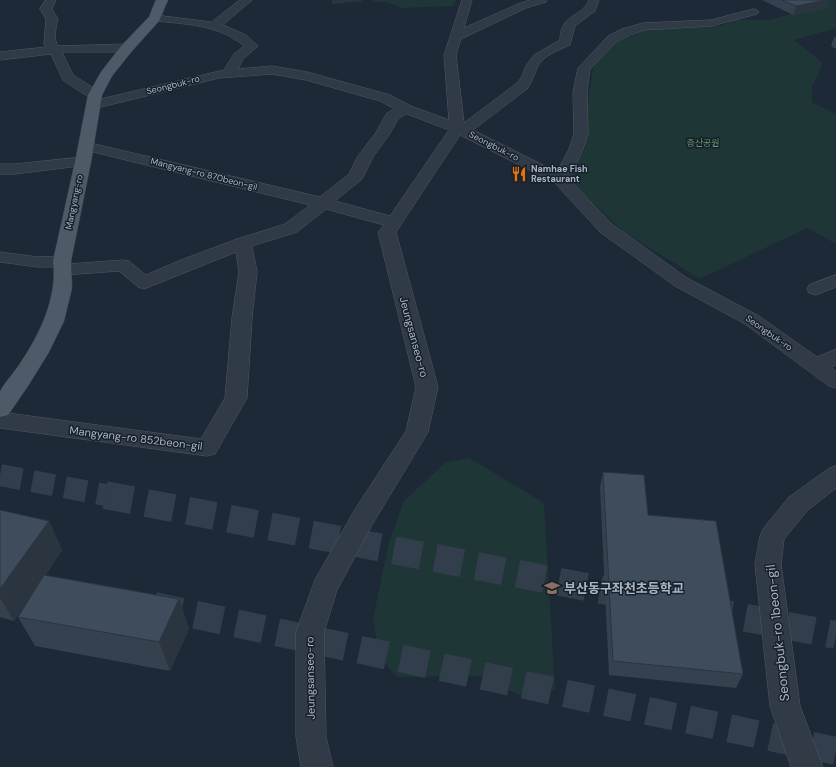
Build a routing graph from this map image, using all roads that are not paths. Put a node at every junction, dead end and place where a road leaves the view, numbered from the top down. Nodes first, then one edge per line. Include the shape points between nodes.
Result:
1 (51, 0) edge
2 (162, 0) edge
3 (247, 0) edge
4 (467, 0) edge
5 (542, 0) edge
6 (594, 0) edge
7 (753, 12) dead end
8 (155, 18) junction
9 (212, 26) junction
10 (455, 37) junction
11 (127, 48) junction
12 (55, 50) junction
13 (0, 56) edge
14 (229, 73) junction
15 (94, 100) junction
16 (406, 109) junction
17 (457, 128) junction
18 (86, 146) junction
19 (83, 162) junction
20 (0, 169) edge
21 (561, 180) junction
22 (322, 203) junction
23 (393, 222) junction
24 (243, 243) junction
25 (0, 257) edge
26 (63, 265) junction
27 (836, 280) edge
28 (816, 289) dead end
29 (836, 356) edge
30 (816, 367) junction
31 (836, 381) edge
32 (0, 409) edge
33 (0, 420) edge
34 (836, 475) edge
35 (317, 767) edge
36 (807, 767) edge

1 - 12 street via 46,9 52,19 50,44
2 - 8 main road, Mangyang-ro
3 - 9 street
4 - 10 street
5 - 10 street via 522,6
6 - 17 street via 591,9 574,19 565,33 566,42 536,59 531,68 530,78 522,86 468,127
7 - 21 street via 711,23 643,27 612,40 584,68 580,92 581,134
8 - 9 street
8 - 11 main road, Mangyang-ro
9 - 14 street via 237,35 252,46 238,57
10 - 17 street via 450,55
11 - 12 street
11 - 15 main road, Mangyang-ro via 106,75
12 - 13 street
12 - 15 street via 68,77
14 - 15 street, Seongbuk-ro
14 - 16 street, Seongbuk-ro via 272,70 307,76 385,98
15 - 18 main road, Mangyang-ro
16 - 17 street, Seongbuk-ro
16 - 22 street via 392,116 356,176
17 - 21 street, Seongbuk-ro
17 - 23 street, Jeungsanseo-ro
18 - 19 main road, Mangyang-ro
18 - 22 street, Mangyang-ro 870beon-gil
19 - 20 street
19 - 26 main road, Mangyang-ro
21 - 30 street, Seongbuk-ro via 606,228 681,282 752,320
22 - 23 street
22 - 24 street via 291,228
23 - 35 street, Jeungsanseo-ro via 387,232 427,387 417,432 363,518 324,588 310,632 311,737
24 - 26 street via 144,283 123,265
24 - 33 street, Mangyang-ro 852beon-gil via 248,272 236,398 207,448
25 - 26 street
26 - 32 main road, Mangyang-ro via 59,308 39,354
27 - 28 street
29 - 30 street
30 - 31 street, Seongbuk-ro
34 - 36 street, Seongbuk-ro 1beon-gil via 798,504 772,536 768,564 785,706

